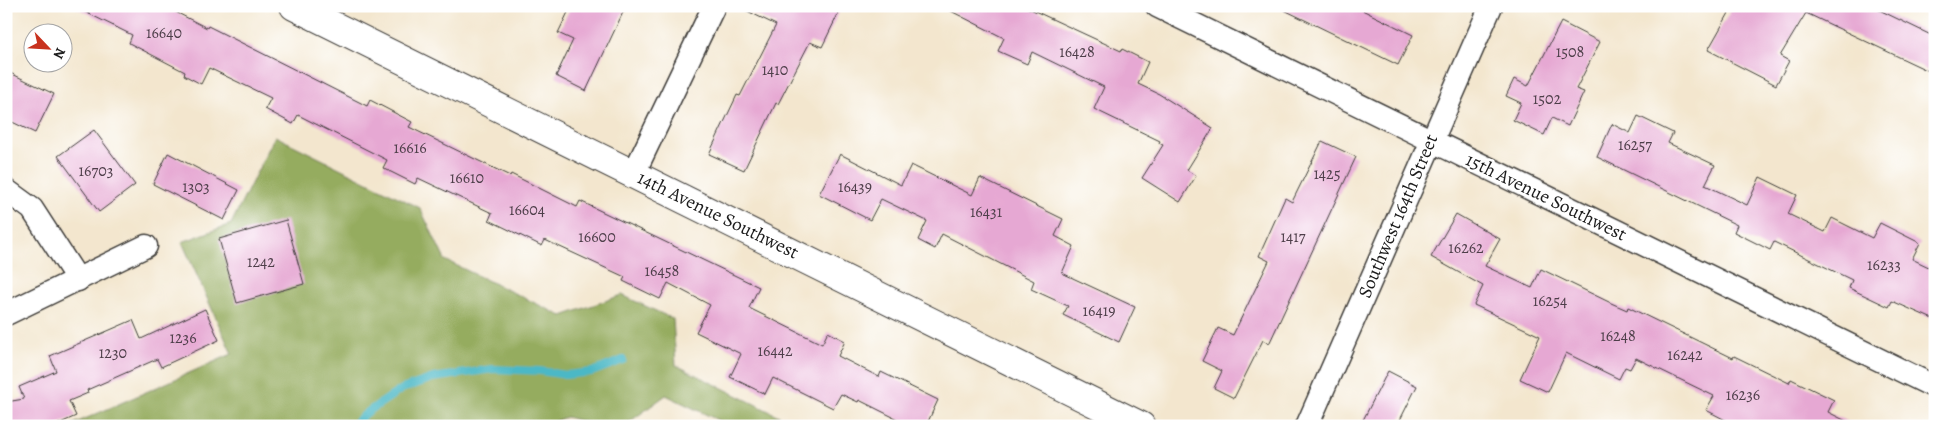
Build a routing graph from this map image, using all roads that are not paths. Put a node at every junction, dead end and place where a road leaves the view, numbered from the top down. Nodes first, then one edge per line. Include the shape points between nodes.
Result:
1 (294, 6) edge
2 (714, 6) edge
3 (1157, 6) edge
4 (1490, 6) edge
5 (1431, 140) junction
6 (634, 173) junction
7 (6, 190) edge
8 (146, 246) dead end
9 (78, 280) junction
10 (6, 314) edge
11 (1935, 387) edge
12 (1141, 426) edge
13 (1307, 426) edge

1 - 6 street, 14th Avenue Southwest
2 - 6 street
3 - 5 street, 15th Avenue Southwest
4 - 5 street, Southwest 164th Street
5 - 11 street, 15th Avenue Southwest
5 - 13 street, Southwest 164th Street
6 - 12 street, 14th Avenue Southwest
7 - 9 street via 32,209
8 - 9 street
9 - 10 street

